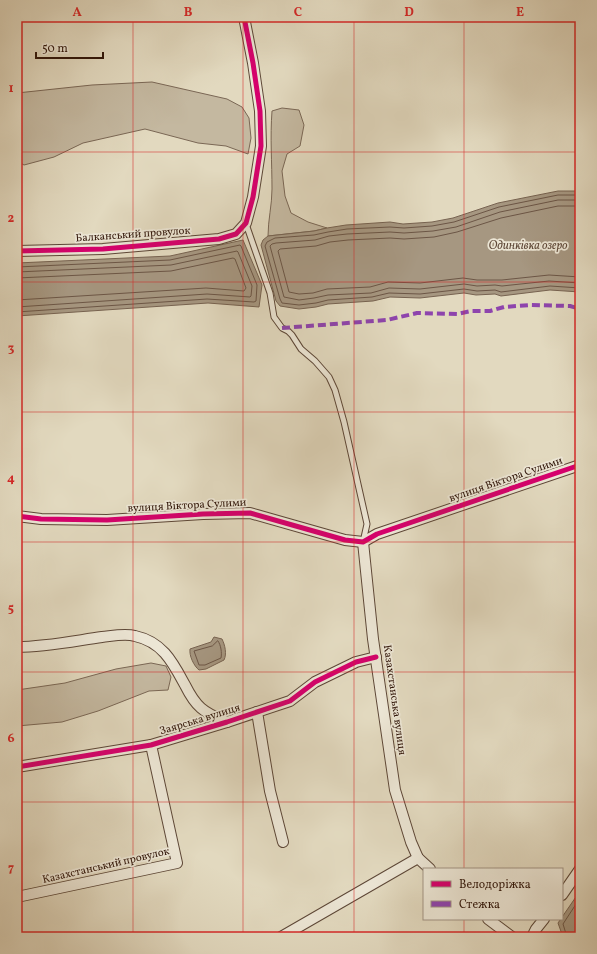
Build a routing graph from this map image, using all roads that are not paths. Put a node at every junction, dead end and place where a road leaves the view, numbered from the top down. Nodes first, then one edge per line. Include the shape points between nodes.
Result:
1 (244, 17) edge
2 (246, 223) junction
3 (17, 251) edge
4 (580, 465) edge
5 (17, 516) edge
6 (363, 542) junction
7 (17, 647) edge
8 (376, 658) junction
9 (257, 712) junction
10 (227, 722) junction
11 (151, 745) junction
12 (17, 767) edge
13 (283, 842) dead end
14 (418, 858) junction
15 (429, 868) edge
16 (580, 869) edge
17 (563, 894) edge
18 (17, 897) edge
19 (489, 920) edge
20 (543, 920) edge
21 (281, 937) edge
22 (512, 937) edge
23 (532, 937) edge

1 - 2 street via 260,111 261,146
2 - 3 street, Балканський провулок via 236,234 219,239 103,249
2 - 6 lane via 270,294 274,317 329,377 335,390 367,524
4 - 6 street, вулиця Віктора Сулими via 377,534
5 - 6 street, вулиця Віктора Сулими via 107,520 250,513 345,540
6 - 8 street, Казахстанська вулиця
7 - 10 street via 44,646 118,635 134,635 151,641 164,651 191,697 200,707
8 - 9 street, Заярська вулиця via 356,662 315,682 290,700
8 - 14 street, Казахстанська вулиця via 395,790
9 - 10 street, Заярська вулиця
9 - 13 street, Заярська вулиця via 270,791
10 - 11 street, Заярська вулиця
11 - 12 street, Заярська вулиця
11 - 18 street, Казахстанський провулок via 177,863
14 - 15 street, Казахстанська вулиця
14 - 21 street
16 - 17 street
19 - 22 street
20 - 23 street

